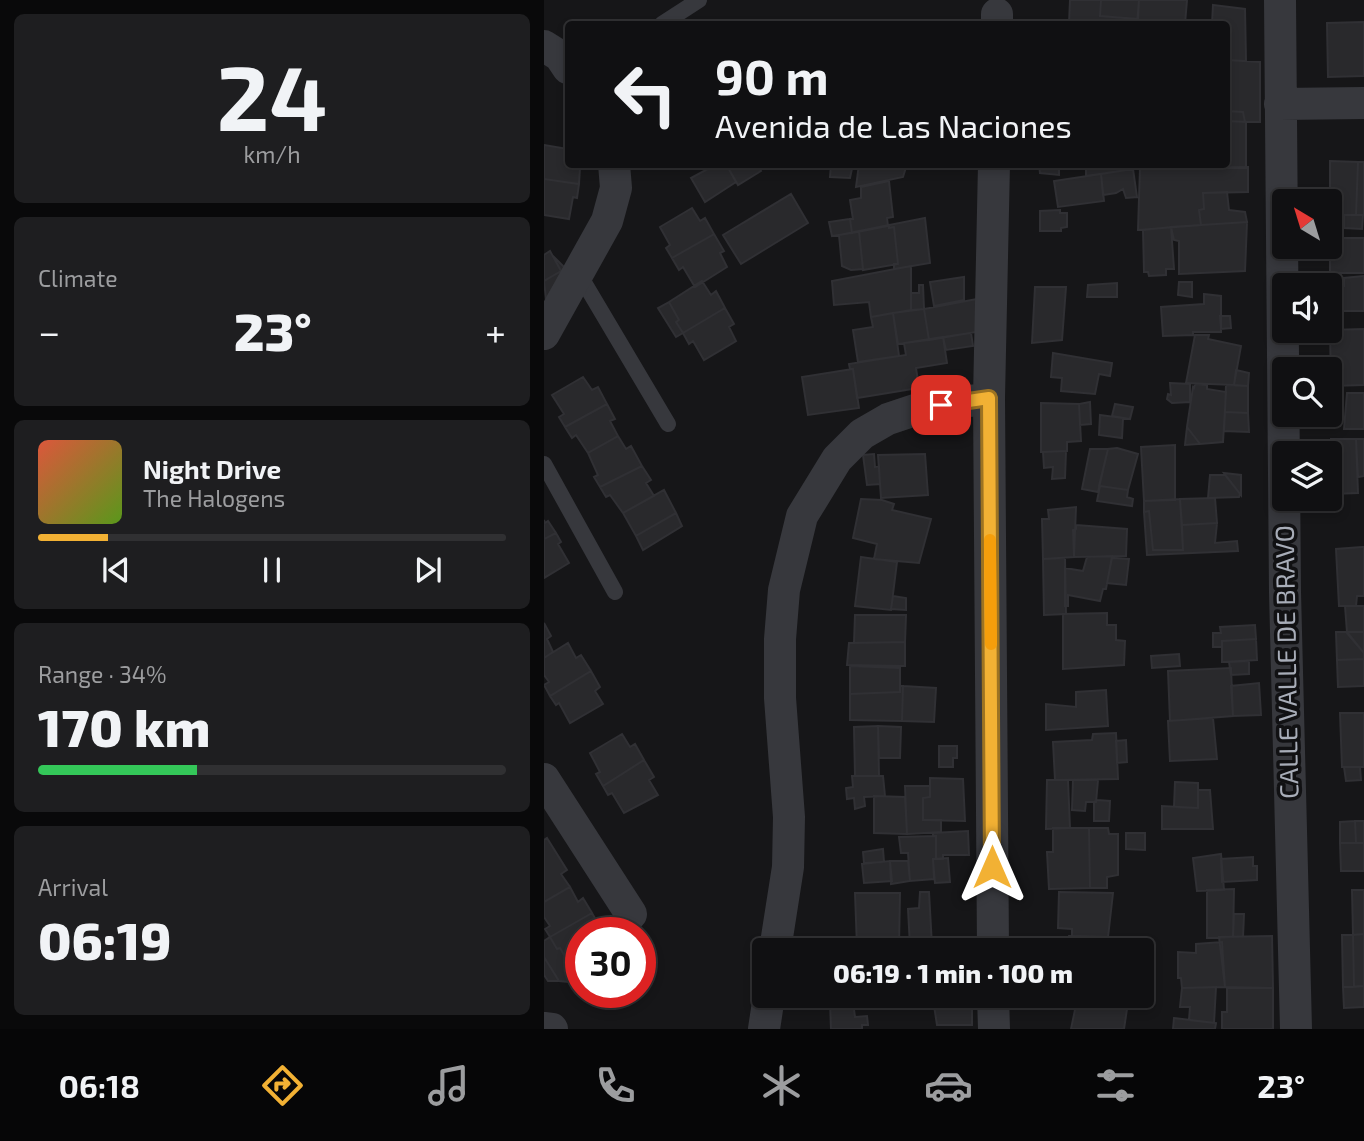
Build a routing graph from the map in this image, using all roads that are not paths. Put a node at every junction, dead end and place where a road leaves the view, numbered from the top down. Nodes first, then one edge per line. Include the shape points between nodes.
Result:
1 (699, 0) edge
2 (1280, 0) edge
3 (667, 21) edge
4 (544, 46) edge
5 (565, 64) edge
6 (1364, 103) edge
7 (1280, 104) junction
8 (614, 168) edge
9 (994, 168) edge
10 (579, 274) junction
11 (544, 334) edge
12 (989, 398) junction
13 (668, 424) dead end
14 (544, 464) edge
15 (615, 592) dead end
16 (544, 779) edge
17 (631, 914) dead end
18 (777, 938) edge
19 (993, 938) edge
20 (767, 1008) edge
21 (993, 1008) edge
22 (544, 1028) edge
23 (552, 1029) edge
24 (764, 1029) edge
25 (994, 1029) edge
26 (1296, 1029) edge

1 - 3 lane
2 - 7 street, CALLE VALLE DE BRAVO
4 - 5 street
6 - 7 street
7 - 26 street, CALLE VALLE DE BRAVO
8 - 10 street via 616,188 607,221
9 - 12 street
10 - 11 street
10 - 13 lane
12 - 18 street via 918,409 888,419 862,435 837,459 802,516 784,590 780,639 789,842
12 - 19 street
14 - 15 lane
16 - 17 street
20 - 24 street
21 - 25 street
22 - 23 street

